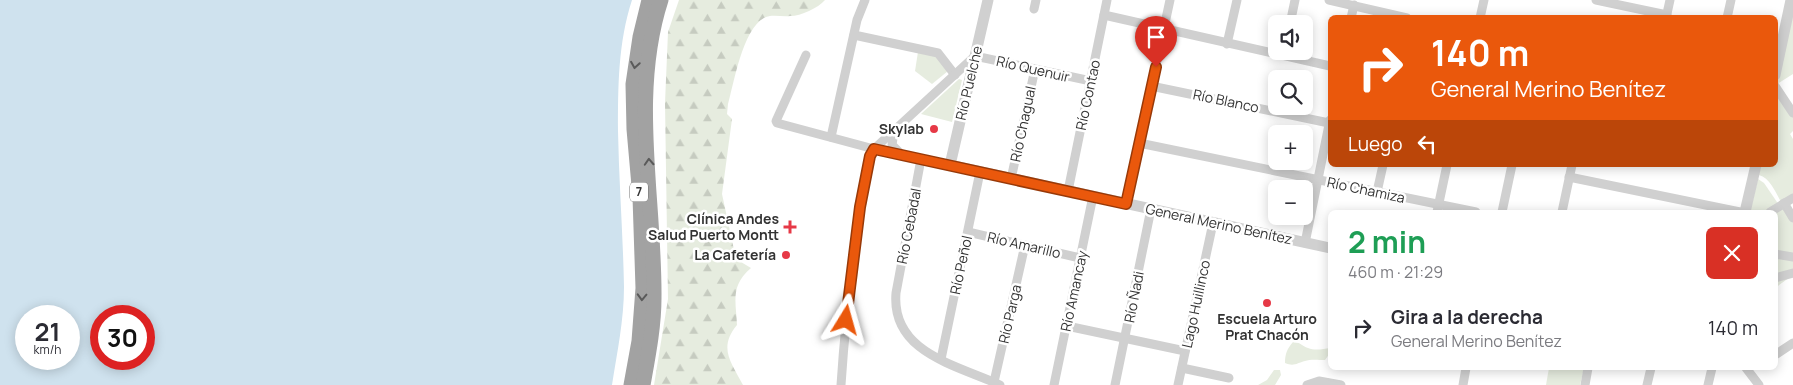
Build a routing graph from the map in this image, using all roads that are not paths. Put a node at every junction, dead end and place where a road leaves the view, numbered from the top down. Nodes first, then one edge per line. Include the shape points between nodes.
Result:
1 (649, 0) edge
2 (661, 0) edge
3 (865, 0) edge
4 (988, 0) edge
5 (1107, 0) edge
6 (1170, 0) edge
7 (1237, 0) edge
8 (1295, 0) edge
9 (1329, 0) edge
10 (1484, 0) edge
11 (1596, 0) edge
12 (1670, 0) edge
13 (1731, 0) edge
14 (1792, 2) edge
15 (1354, 6) junction
16 (1104, 15) junction
17 (1292, 15) edge
18 (1352, 15) edge
19 (1394, 15) edge
20 (1481, 15) edge
21 (1662, 15) edge
22 (1666, 15) edge
23 (1728, 15) edge
24 (1164, 29) junction
25 (854, 34) junction
26 (1228, 44) junction
27 (1268, 51) edge
28 (806, 55) dead end
29 (975, 56) junction
30 (1308, 60) edge
31 (1778, 62) edge
32 (1328, 65) edge
33 (1035, 69) junction
34 (955, 75) junction
35 (1091, 81) junction
36 (1152, 86) junction
37 (1778, 90) edge
38 (1793, 113) edge
39 (1328, 121) edge
40 (894, 131) junction
41 (1328, 131) edge
42 (831, 137) junction
43 (1139, 143) junction
44 (874, 149) junction
45 (902, 155) junction
46 (921, 159) junction
47 (950, 165) junction
48 (1383, 167) edge
49 (1447, 167) edge
50 (1512, 167) edge
51 (1572, 167) edge
52 (1756, 167) edge
53 (980, 172) junction
54 (1569, 177) junction
55 (1012, 179) junction
56 (1318, 180) junction
57 (1068, 191) junction
58 (1377, 192) junction
59 (1093, 196) junction
60 (1793, 198) edge
61 (1126, 204) junction
62 (1784, 204) junction
63 (1438, 208) edge
64 (1151, 209) junction
65 (1457, 210) edge
66 (1502, 210) edge
67 (1562, 210) edge
68 (1730, 210) edge
69 (1745, 210) edge
70 (1774, 210) edge
71 (1793, 218) edge
72 (1213, 223) junction
73 (968, 232) junction
74 (1304, 243) junction
75 (1025, 245) junction
76 (1328, 248) edge
77 (1778, 254) edge
78 (1793, 257) edge
79 (1080, 258) junction
80 (1793, 273) edge
81 (1778, 277) edge
82 (1067, 326) junction
83 (1126, 338) junction
84 (1793, 343) edge
85 (1185, 351) junction
86 (1778, 353) edge
87 (941, 359) junction
88 (1182, 368) junction
89 (1466, 370) edge
90 (1588, 370) edge
91 (1651, 370) edge
92 (1712, 370) edge
93 (1752, 370) edge
94 (1229, 378) dead end
95 (997, 384) edge
96 (631, 385) edge
97 (644, 385) edge
98 (841, 385) edge
99 (1054, 385) edge
100 (1115, 385) edge
101 (1178, 385) edge
102 (1307, 385) edge
103 (1341, 385) edge
104 (1463, 385) edge
105 (1584, 385) edge
106 (1647, 385) edge
107 (1708, 385) edge
108 (1759, 385) edge

1 -> 96 highway, 7 via 633,84 642,288 639,341
97 -> 2 highway, 7 via 654,297 645,90 651,37
3 - 25 street
4 - 29 street, Río Puelche
5 - 16 street, Río Contao
6 - 24 street
7 - 26 street
8 - 17 street
9 - 15 street
10 - 20 street
11 - 21 street
12 - 22 street
13 - 23 street
14 - 31 street
15 - 18 street
15 - 19 street
16 - 24 street
16 - 35 street, Río Contao
24 - 26 street
24 - 36 street
25 - 34 street via 938,53
25 - 42 street
26 - 27 street
28 - 42 street, General Merino Benítez via 776,121
29 - 33 street, Río Quenuir
29 - 34 street
29 - 47 street, Río Puelche
30 - 32 street
33 - 35 street, Río Quenuir
33 - 55 street, Río Chagual
34 - 40 street
35 - 57 street, Río Contao
36 - 39 street, Río Blanco
36 - 43 street
37 - 38 street
40 - 44 street
40 - 45 street via 892,144
41 - 56 street
42 - 44 street, General Merino Benítez
43 - 56 street, Río Chamiza
43 - 61 street
44 - 45 street, General Merino Benítez
44 - 98 street via 860,207
45 - 46 street, General Merino Benítez
46 - 47 street, General Merino Benítez
46 - 87 street, Río Cebadal via 896,293 897,314 920,349
47 - 53 street, General Merino Benítez
48 - 58 street
49 - 63 street
50 - 66 street
51 - 54 street
52 - 69 street
53 - 55 street, General Merino Benítez
53 - 73 street, Río Peñol
54 - 67 street
54 - 68 street
55 - 57 street, General Merino Benítez
56 - 58 street, Río Chamiza
56 - 74 street
57 - 59 street, General Merino Benítez
58 - 63 street, Río Chamiza
59 - 61 street, General Merino Benítez
59 - 79 street, Río Amancay
60 - 62 street
61 - 64 street, General Merino Benítez
62 - 70 street
62 - 71 street
63 - 65 street, Río Chamiza
64 - 72 street, General Merino Benítez
64 - 83 street, Río Ñadi
72 - 74 street, General Merino Benítez
72 - 85 street, Lago Huillinco
73 - 75 street, Río Amarillo
73 - 87 street, Río Peñol
74 - 76 street, General Merino Benítez
75 - 79 street, Río Amarillo
75 - 95 street, Río Parga
77 - 78 street
79 - 82 street, Río Amancay
80 - 81 street
82 - 83 street
82 - 99 street, Río Amancay
83 - 85 street
83 - 100 street, Río Ñadi
84 - 86 street
85 - 88 street, Lago Huillinco
87 - 95 street, Río Cebadal
88 - 94 street
88 - 101 street, Lago Huillinco
89 - 104 street
90 - 105 street
91 - 106 street
92 - 107 street
93 - 108 street
102 - 103 street via 1319,381

